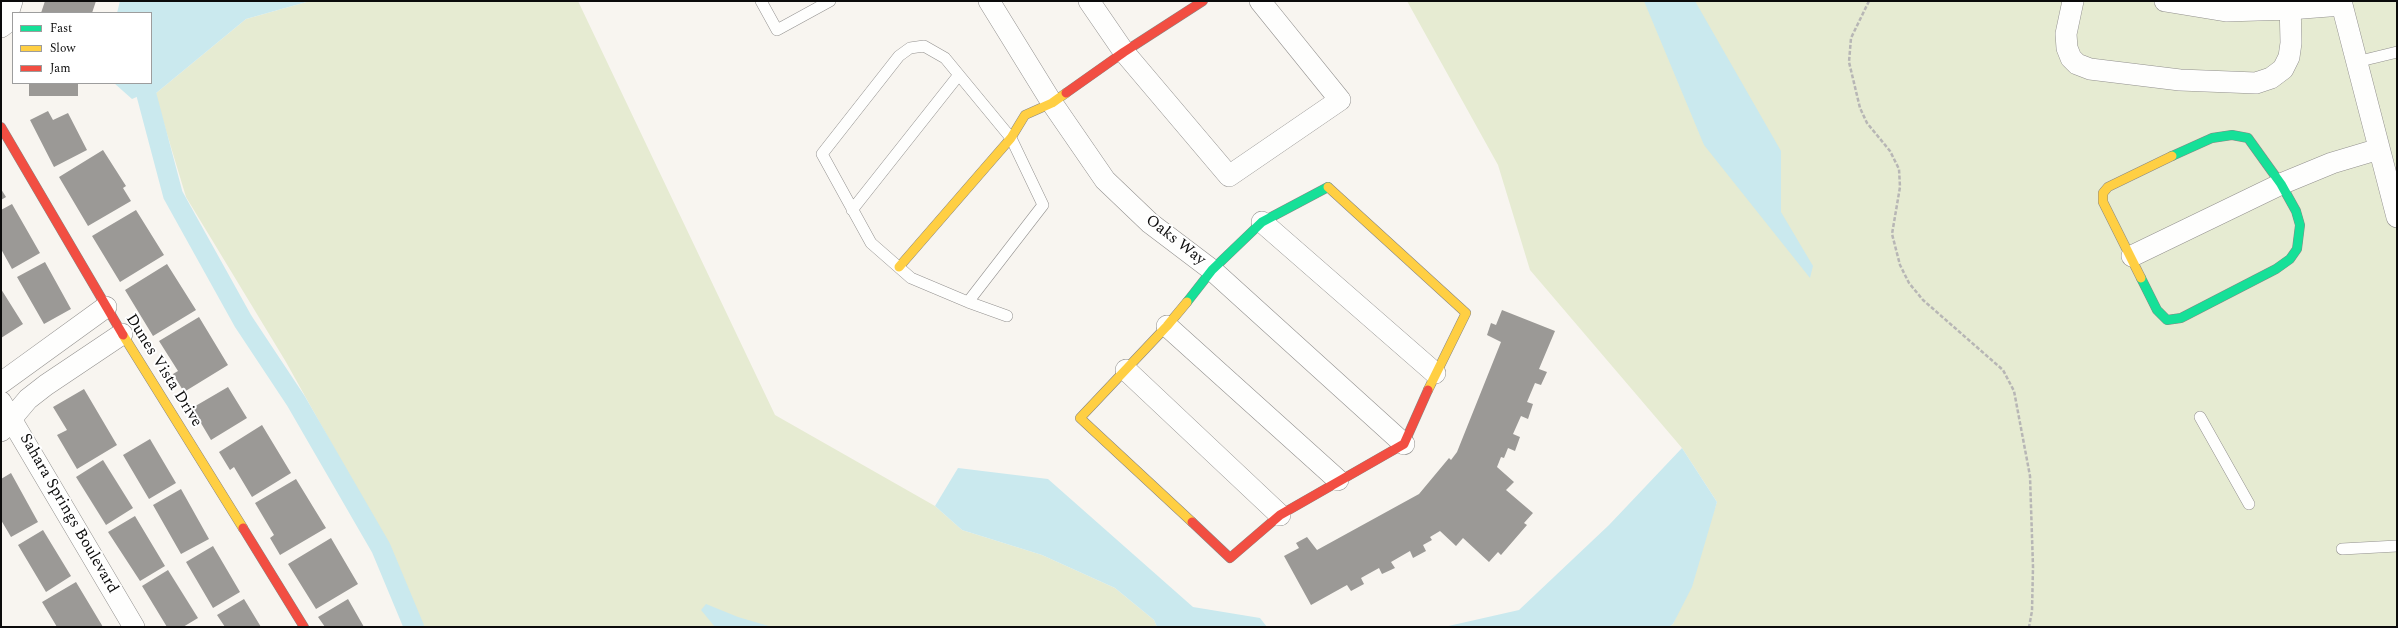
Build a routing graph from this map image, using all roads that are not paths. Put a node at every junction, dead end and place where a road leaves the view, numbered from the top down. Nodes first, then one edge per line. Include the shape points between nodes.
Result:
1 (12, 1) edge
2 (760, 1) edge
3 (830, 1) edge
4 (989, 1) edge
5 (1089, 1) edge
6 (1203, 1) edge
7 (1260, 1) edge
8 (2073, 1) edge
9 (2165, 1) edge
10 (2342, 3) edge
11 (2290, 5) edge
12 (1, 26) edge
13 (1124, 52) junction
14 (2397, 52) edge
15 (2356, 62) junction
16 (958, 76) junction
17 (1052, 103) junction
18 (1, 128) edge
19 (1011, 138) junction
20 (2379, 149) junction
21 (2282, 184) junction
22 (852, 210) junction
23 (2397, 217) edge
24 (1262, 222) junction
25 (2132, 256) junction
26 (899, 267) junction
27 (1212, 270) junction
28 (968, 302) junction
29 (106, 307) junction
30 (1007, 316) dead end
31 (1167, 326) junction
32 (122, 334) junction
33 (1126, 370) junction
34 (1435, 373) junction
35 (1, 383) edge
36 (2200, 416) dead end
37 (4, 417) edge
38 (1404, 444) junction
39 (1338, 480) junction
40 (2249, 504) dead end
41 (1280, 515) junction
42 (2397, 546) edge
43 (2342, 549) dead end
44 (134, 627) edge
45 (304, 627) edge

1 - 12 street
2 - 3 lane via 777,30
4 - 17 street, Oaks Way
5 - 13 street
6 - 13 street
7 - 13 street via 1340,100 1229,176
8 - 11 street via 2066,34 2067,48 2077,64 2090,69 2180,80 2256,83 2271,78 2283,69 2289,57
9 - 11 street via 2226,11
10 - 11 street
10 - 15 street
13 - 17 street
14 - 15 lane
15 - 20 street
16 - 19 lane
16 - 22 lane
16 - 22 lane via 945,58 924,46 910,48 899,56 822,154
17 - 19 street via 1026,115
17 - 27 street, Oaks Way via 1105,180 1150,223
18 - 29 street, Dunes Vista Drive
19 - 26 street
19 - 28 lane via 1043,205
20 - 21 street via 2332,163
20 - 23 street
21 - 25 street
21 - 25 street via 2248,138 2232,135 2212,138 2194,145 2108,187 2103,193 2103,202
21 - 25 street via 2300,225 2297,249 2290,259 2276,269 2181,318 2167,320 2157,310
22 - 26 lane via 871,243
24 - 27 street
24 - 34 street
24 - 34 street via 1328,187 1466,313
26 - 28 lane via 911,278
27 - 31 street
27 - 38 street, Oaks Way
28 - 30 lane
29 - 32 street, Dunes Vista Drive
29 - 35 street
31 - 33 street
31 - 39 street
32 - 37 street via 46,385
32 - 45 street, Dunes Vista Drive
33 - 41 street
33 - 41 street via 1080,418 1230,558
34 - 38 street
36 - 40 lane
37 - 44 street, Sahara Springs Boulevard
38 - 39 street
39 - 41 street
42 - 43 lane

